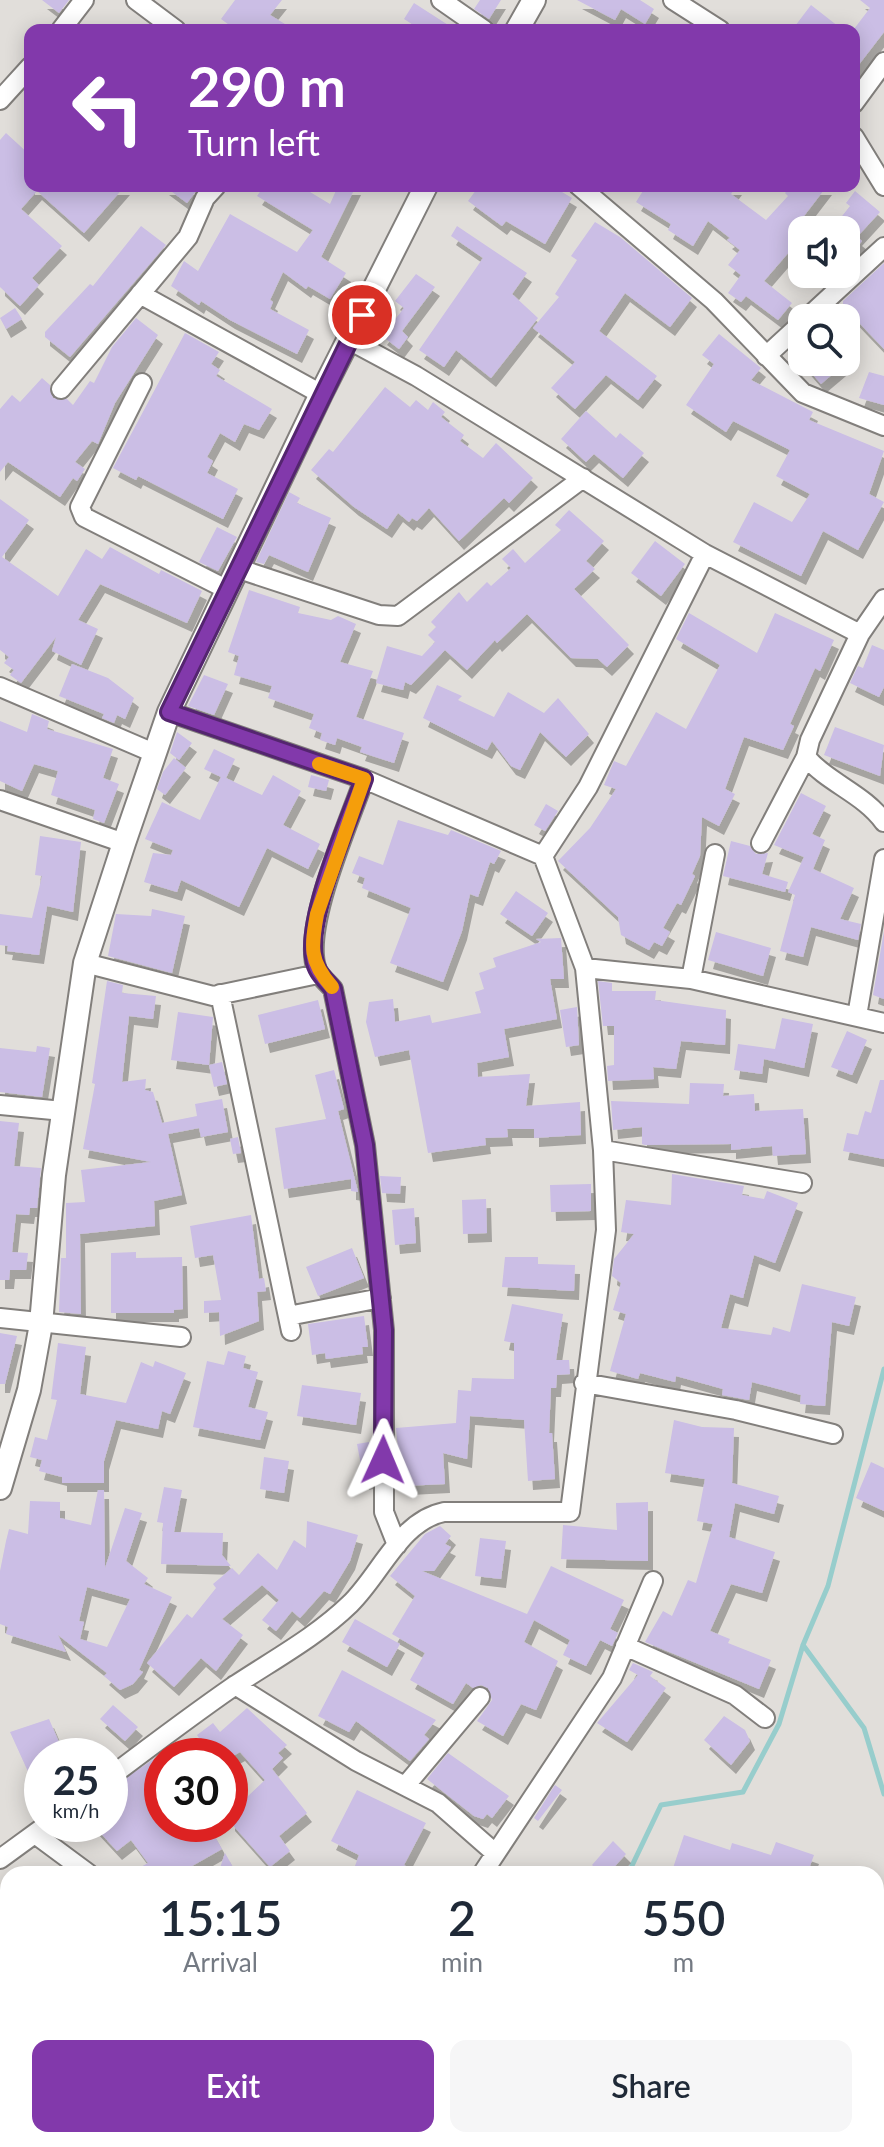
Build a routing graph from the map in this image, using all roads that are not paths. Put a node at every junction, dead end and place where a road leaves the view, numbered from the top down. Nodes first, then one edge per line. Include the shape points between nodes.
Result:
1 (84, 0) edge
2 (136, 0) edge
3 (441, 0) edge
4 (534, 0) edge
5 (673, 0) edge
6 (159, 7) edge
7 (66, 24) edge
8 (172, 24) edge
9 (475, 24) edge
10 (520, 24) edge
11 (711, 24) edge
12 (884, 62) edge
13 (24, 74) edge
14 (860, 95) edge
15 (0, 100) edge
16 (860, 147) edge
17 (884, 186) edge
18 (210, 192) edge
19 (422, 192) edge
20 (586, 192) edge
21 (884, 247) edge
22 (140, 294) junction
23 (822, 304) edge
24 (788, 336) edge
25 (349, 340) junction
26 (766, 356) junction
27 (142, 383) dead end
28 (61, 389) dead end
29 (321, 394) junction
30 (884, 426) edge
31 (583, 478) junction
32 (705, 554) junction
33 (236, 568) junction
34 (226, 589) junction
35 (884, 599) edge
36 (860, 634) junction
37 (0, 687) edge
38 (169, 712) junction
39 (154, 753) junction
40 (806, 757) junction
41 (364, 779) junction
42 (0, 800) edge
43 (884, 822) edge
44 (124, 843) junction
45 (761, 843) dead end
46 (715, 854) dead end
47 (543, 856) junction
48 (884, 859) edge
49 (85, 963) junction
50 (585, 968) junction
51 (318, 974) junction
52 (691, 979) junction
53 (220, 994) junction
54 (857, 1016) junction
55 (884, 1023) edge
56 (0, 1105) edge
57 (63, 1111) junction
58 (603, 1150) junction
59 (802, 1183) dead end
60 (381, 1298) junction
61 (0, 1318) edge
62 (41, 1324) junction
63 (181, 1337) dead end
64 (584, 1383) junction
65 (833, 1434) dead end
66 (0, 1488) edge
67 (397, 1545) junction
68 (653, 1581) dead end
69 (625, 1646) junction
70 (235, 1685) junction
71 (480, 1697) dead end
72 (765, 1718) dead end
73 (128, 1764) edge
74 (406, 1785) junction
75 (24, 1841) edge
76 (55, 1842) edge
77 (495, 1853) junction
78 (0, 1859) edge
79 (80, 1866) edge
80 (487, 1866) edge

1 - 7 street
2 - 6 street
3 - 9 street
4 - 10 street
5 - 11 street
6 - 8 street
12 - 14 street
13 - 15 street
16 - 17 street
18 - 22 street via 188,237
19 - 25 street
20 - 26 street via 714,301
21 - 23 street
22 - 28 street
22 - 29 street
24 - 26 street
25 - 29 street
25 - 31 street
26 - 30 street via 803,393
27 - 34 street via 80,507 84,517
29 - 33 street
31 - 32 street
31 - 33 street via 398,616 379,615
32 - 36 street
32 - 47 street via 588,787
33 - 34 street
34 - 38 street
35 - 36 street
36 - 40 street
37 - 39 street
38 - 39 street
38 - 41 street
39 - 44 street
40 - 43 street via 816,770 875,809
40 - 45 street
41 - 47 street
41 - 51 street via 317,914 313,956
42 - 44 street
44 - 49 street
46 - 52 street
47 - 50 street
48 - 54 street
49 - 53 street via 199,994
49 - 57 street
50 - 52 street
50 - 58 street
51 - 53 street
51 - 60 street via 333,989 362,1129
52 - 54 street
53 - 60 street via 290,1324
54 - 55 street
56 - 57 street
57 - 62 street
58 - 59 street
58 - 64 street via 606,1230
60 - 67 street via 382,1491
61 - 62 street
62 - 63 street
62 - 66 street via 29,1390
64 - 65 street via 736,1410
64 - 67 street via 572,1508 567,1515 444,1512 427,1515
67 - 70 street via 351,1603
68 - 69 street
69 - 72 street via 735,1695
69 - 77 street via 612,1678
70 - 73 street
70 - 74 street via 356,1761
71 - 74 street
74 - 77 street via 438,1803
75 - 78 street
76 - 79 street
77 - 80 street

